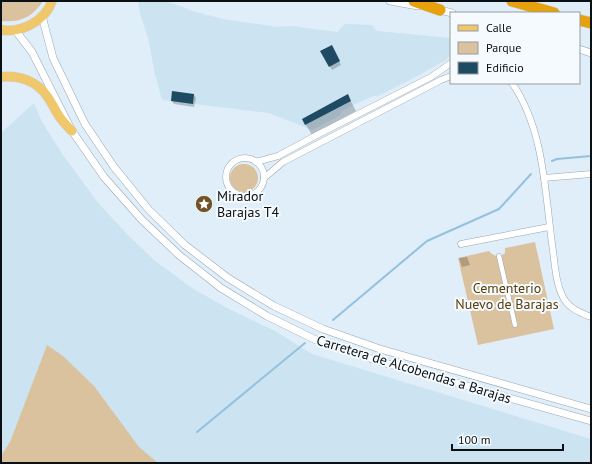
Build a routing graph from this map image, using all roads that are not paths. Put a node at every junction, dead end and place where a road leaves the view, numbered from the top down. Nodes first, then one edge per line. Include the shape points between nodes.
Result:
1 (52, 1) edge
2 (390, 1) edge
3 (414, 1) edge
4 (512, 1) edge
5 (440, 10) junction
6 (450, 12) edge
7 (550, 12) edge
8 (42, 16) junction
9 (580, 20) edge
10 (591, 23) edge
11 (15, 30) junction
12 (1, 31) edge
13 (580, 49) edge
14 (591, 53) edge
15 (450, 64) edge
16 (450, 76) edge
17 (1, 77) edge
18 (513, 84) edge
19 (72, 131) junction
20 (256, 162) junction
21 (591, 174) edge
22 (264, 178) junction
23 (544, 178) junction
24 (549, 227) junction
25 (461, 244) dead end
26 (499, 256) dead end
27 (591, 317) edge
28 (515, 325) dead end
29 (591, 409) edge
30 (591, 421) edge

1 - 8 main road
2 - 5 street
3 - 5 highway
4 - 7 highway
5 - 6 street
8 - 11 main road via 30,26
8 - 29 street, Carretera de Alcobendas a Barajas via 53,58 85,124 114,167 149,210 186,245 228,278 274,306 323,329 380,349
9 - 10 highway
11 - 12 main road
11 - 19 street, Carretera de Alcobendas a Barajas via 32,52
13 - 14 street
15 - 20 street via 431,77 371,109 278,156
16 - 22 street via 283,162
17 - 19 main road via 22,78 35,84 47,95
18 - 23 street via 532,120
19 - 30 street, Carretera de Alcobendas a Barajas via 104,178 168,245 221,288 267,316 316,340 378,361
20 - 22 street
20 - 22 street via 244,158 232,163 226,174 228,186 237,195 249,196 260,190
21 - 23 street
23 - 24 street
24 - 25 street
24 - 27 street via 558,283 564,299 575,311
26 - 28 street

